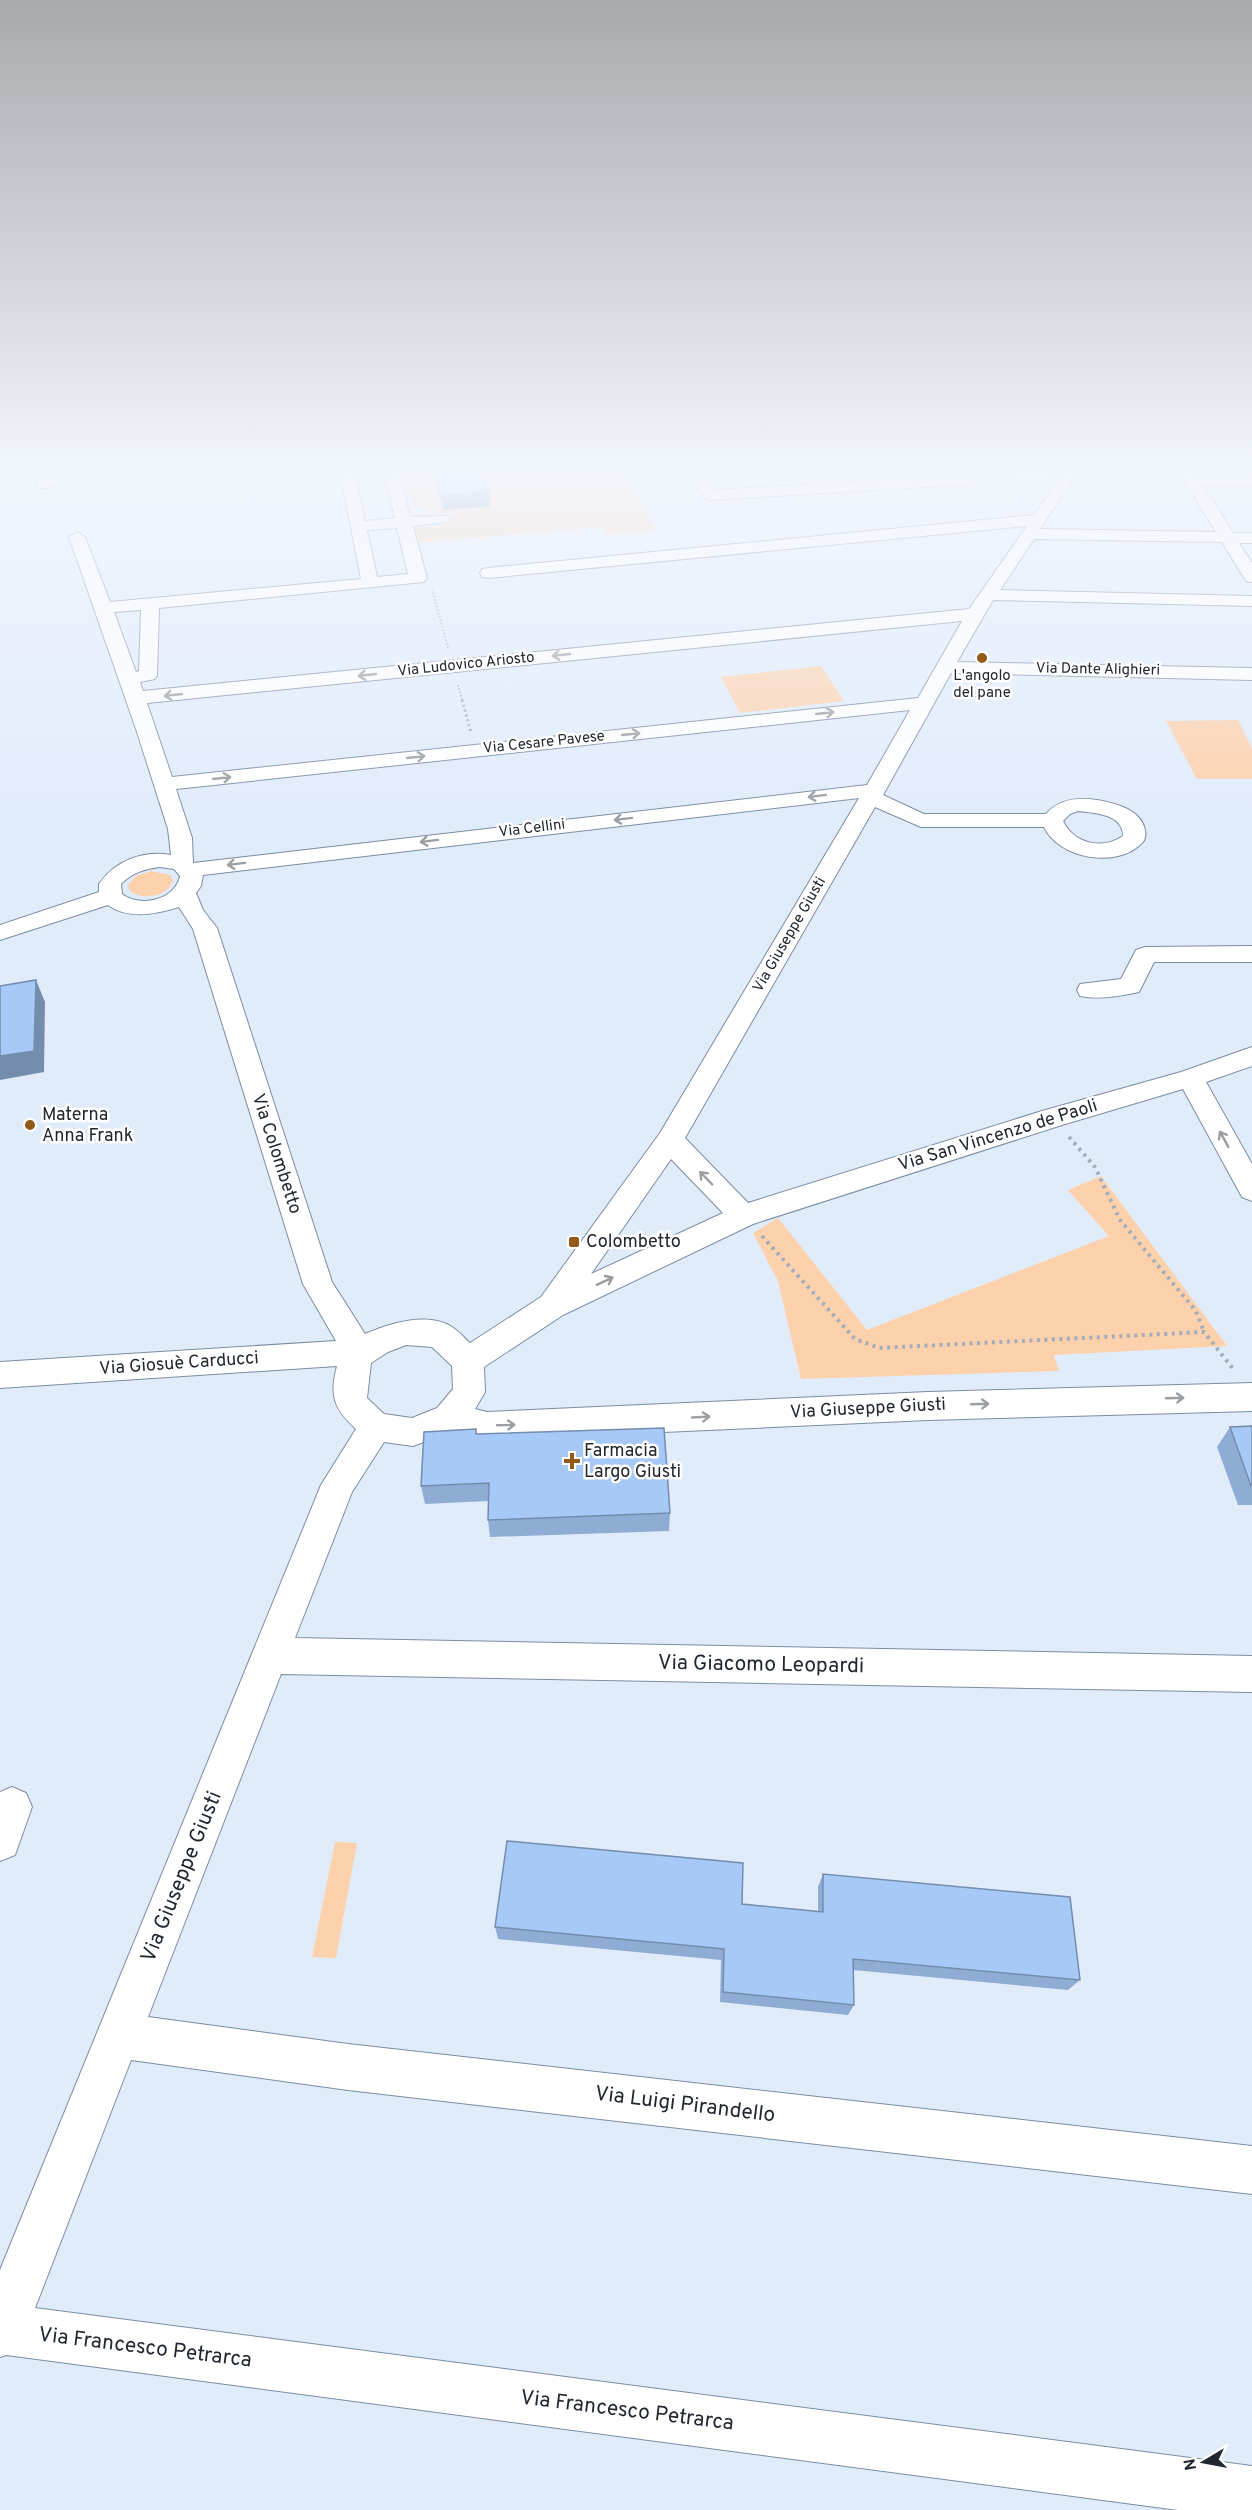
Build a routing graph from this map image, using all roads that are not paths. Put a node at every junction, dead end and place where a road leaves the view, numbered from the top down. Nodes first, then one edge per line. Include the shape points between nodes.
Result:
1 (96, 589) edge
2 (303, 589) edge
3 (991, 589) edge
4 (1252, 601) edge
5 (150, 603) junction
6 (981, 604) junction
7 (103, 608) junction
8 (945, 667) junction
9 (1252, 674) edge
10 (129, 679) junction
11 (136, 698) junction
12 (924, 703) junction
13 (164, 784) junction
14 (873, 793) junction
15 (1052, 821) dead end
16 (179, 834) junction
17 (148, 861) junction
18 (185, 867) junction
19 (185, 893) junction
20 (111, 896) junction
21 (146, 908) junction
22 (0, 933) edge
23 (211, 948) junction
24 (1252, 954) edge
25 (1089, 990) dead end
26 (1252, 1056) edge
27 (1190, 1078) junction
28 (670, 1140) junction
29 (1252, 1190) edge
30 (743, 1215) junction
31 (552, 1306) junction
32 (359, 1352) junction
33 (468, 1361) junction
34 (0, 1375) edge
35 (1245, 1386) edge
36 (449, 1418) junction
37 (376, 1427) junction
38 (269, 1656) junction
39 (1252, 1674) edge
40 (119, 2036) junction
41 (1252, 2170) edge
42 (0, 2330) edge
43 (1252, 2493) edge

1 - 7 street
2 - 5 street
3 - 6 street, Via Giuseppe Giusti
4 - 6 street, Via Ludovico Ariosto
5 - 7 street
5 - 10 street via 148,675
6 - 8 street, Via Giuseppe Giusti
6 -> 11 street, Via Ludovico Ariosto
7 - 10 street
8 - 9 street, Via Dante Alighieri
8 - 12 street, Via Giuseppe Giusti
10 - 11 street
11 - 13 street
13 -> 12 street, Via Cesare Pavese
12 - 14 street, Via Giuseppe Giusti
13 - 16 street
14 - 15 street via 921,820
14 -> 18 street, Via Cellini
14 - 28 street, Via Giuseppe Giusti
16 - 17 street via 162,855
16 - 18 street
17 - 18 street
17 - 20 street via 128,867 114,878
18 - 19 street via 192,881
19 - 21 street
19 - 23 street, Via Colombetto via 205,928
20 - 21 street, Via Colombetto via 120,904
20 - 22 street
21 - 23 street, Via Colombetto via 187,924
23 - 32 street, Via Colombetto via 318,1284
24 - 25 street via 1145,955 1130,986
26 - 27 street, Via San Vincenzo de Paoli
29 -> 27 street
27 - 30 street, Via San Vincenzo de Paoli
30 -> 28 street
28 - 31 street, Via Giuseppe Giusti
31 -> 30 street, Via San Vincenzo de Paoli
31 - 33 street, Via Giuseppe Giusti
32 - 33 street via 406,1332 440,1335
32 - 34 street, Via Giosuè Carducci
32 - 37 street via 350,1373 351,1404
33 - 36 street via 469,1392
36 -> 35 street, Via Giuseppe Giusti via 487,1426 928,1406
36 - 37 street via 413,1432
37 - 38 street, Via Giuseppe Giusti via 338,1485
38 - 39 street, Via Giacomo Leopardi
38 - 40 street, Via Giuseppe Giusti
40 - 41 street, Via Luigi Pirandello via 348,2067
40 - 42 street, Via Giuseppe Giusti
42 - 43 street, Via Francesco Petrarca

